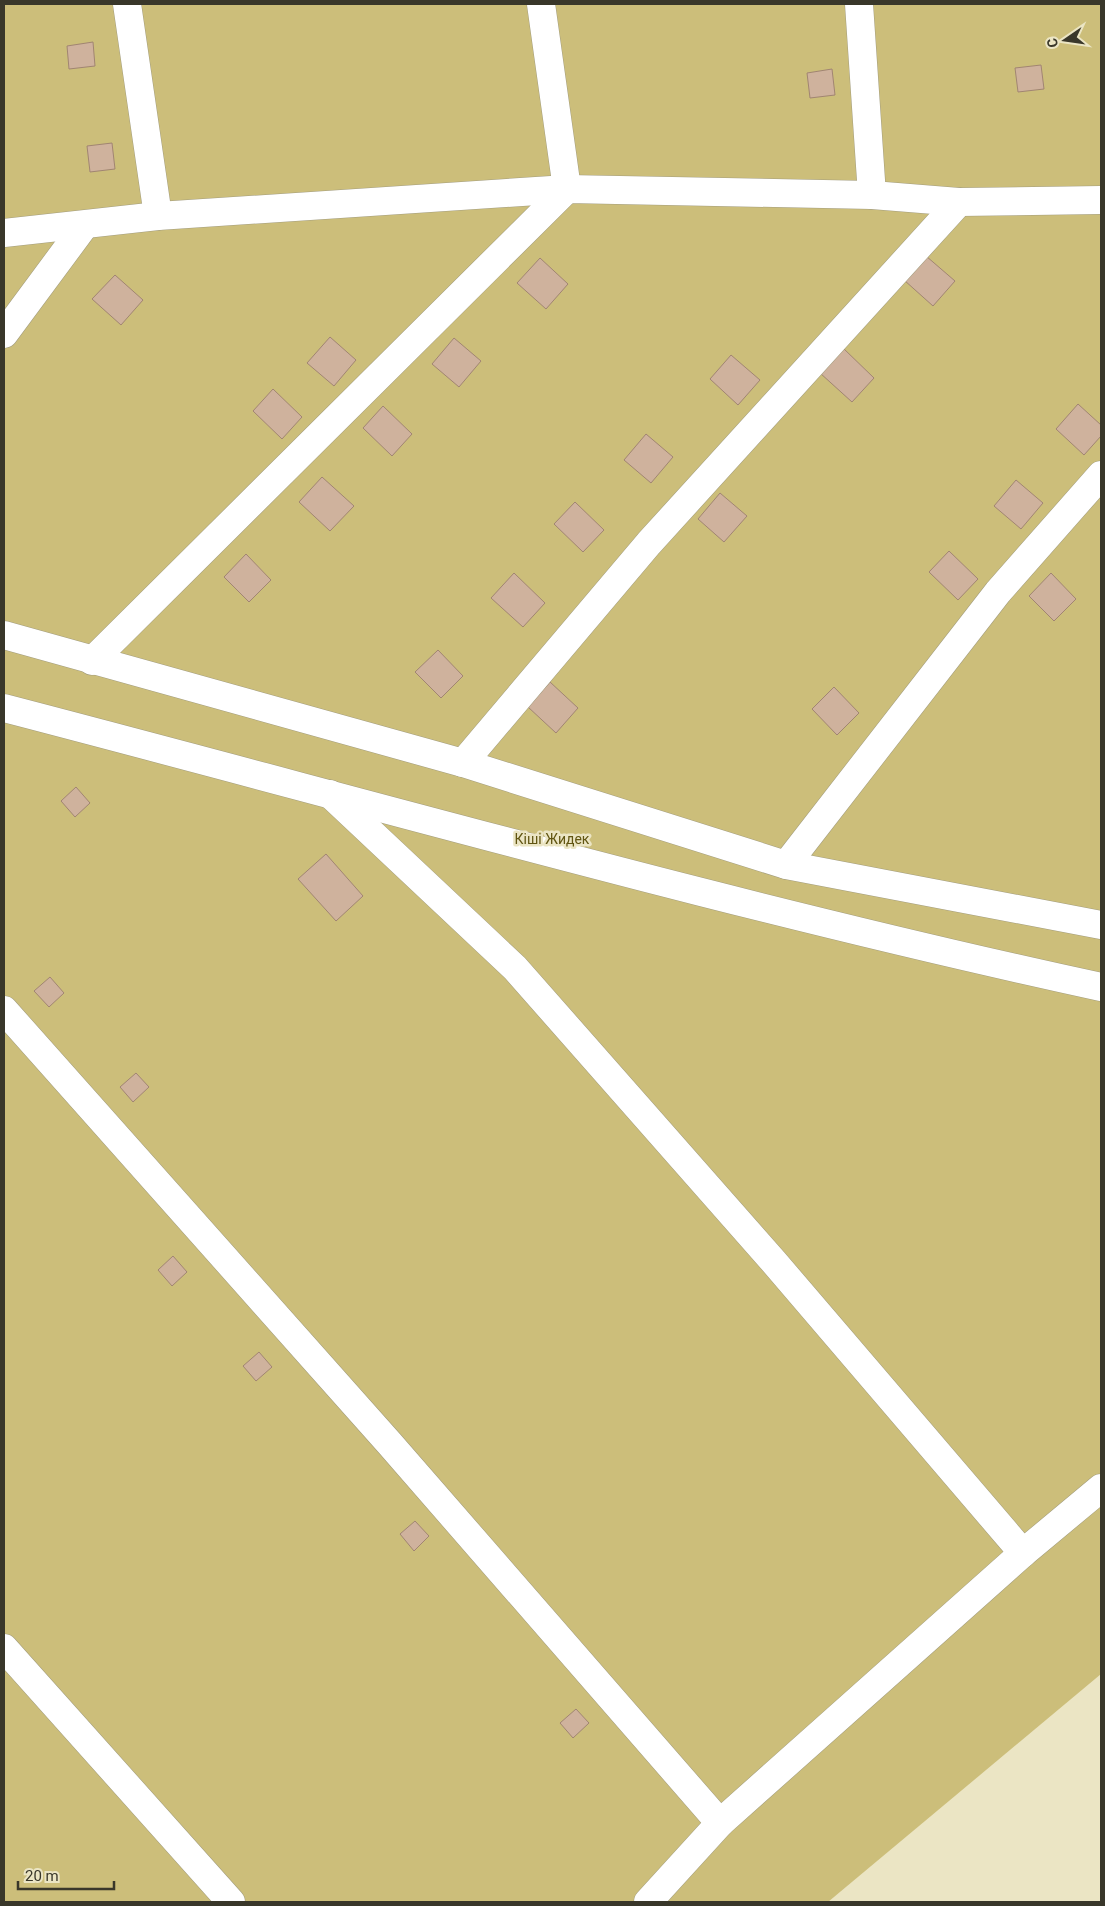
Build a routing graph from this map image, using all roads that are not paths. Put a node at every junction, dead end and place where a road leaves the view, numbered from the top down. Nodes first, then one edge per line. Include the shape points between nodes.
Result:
1 (127, 4) edge
2 (541, 4) edge
3 (859, 4) edge
4 (567, 189) junction
5 (872, 195) junction
6 (1101, 200) edge
7 (959, 202) junction
8 (158, 216) junction
9 (84, 226) junction
10 (4, 233) edge
11 (4, 334) edge
12 (1101, 474) edge
13 (4, 635) edge
14 (92, 661) junction
15 (4, 708) edge
16 (463, 764) junction
17 (328, 793) junction
18 (786, 865) junction
19 (1101, 925) edge
20 (1101, 987) edge
21 (4, 1010) edge
22 (1101, 1488) edge
23 (1023, 1553) junction
24 (4, 1648) edge
25 (720, 1823) junction
26 (231, 1902) edge
27 (648, 1902) edge

1 - 8 street
2 - 4 street
3 - 5 street
4 - 5 street
4 - 8 street
4 - 14 street
5 - 7 street
6 - 7 street
7 - 16 street via 649,543
8 - 9 street
9 - 10 street
9 - 11 street
12 - 18 street via 998,592
13 - 14 street
14 - 16 street
15 - 17 street
16 - 18 street
17 - 20 street via 750,904
17 - 23 street via 515,968 774,1262
18 - 19 street
21 - 25 street
22 - 23 street
23 - 25 street
24 - 26 street
25 - 27 street

